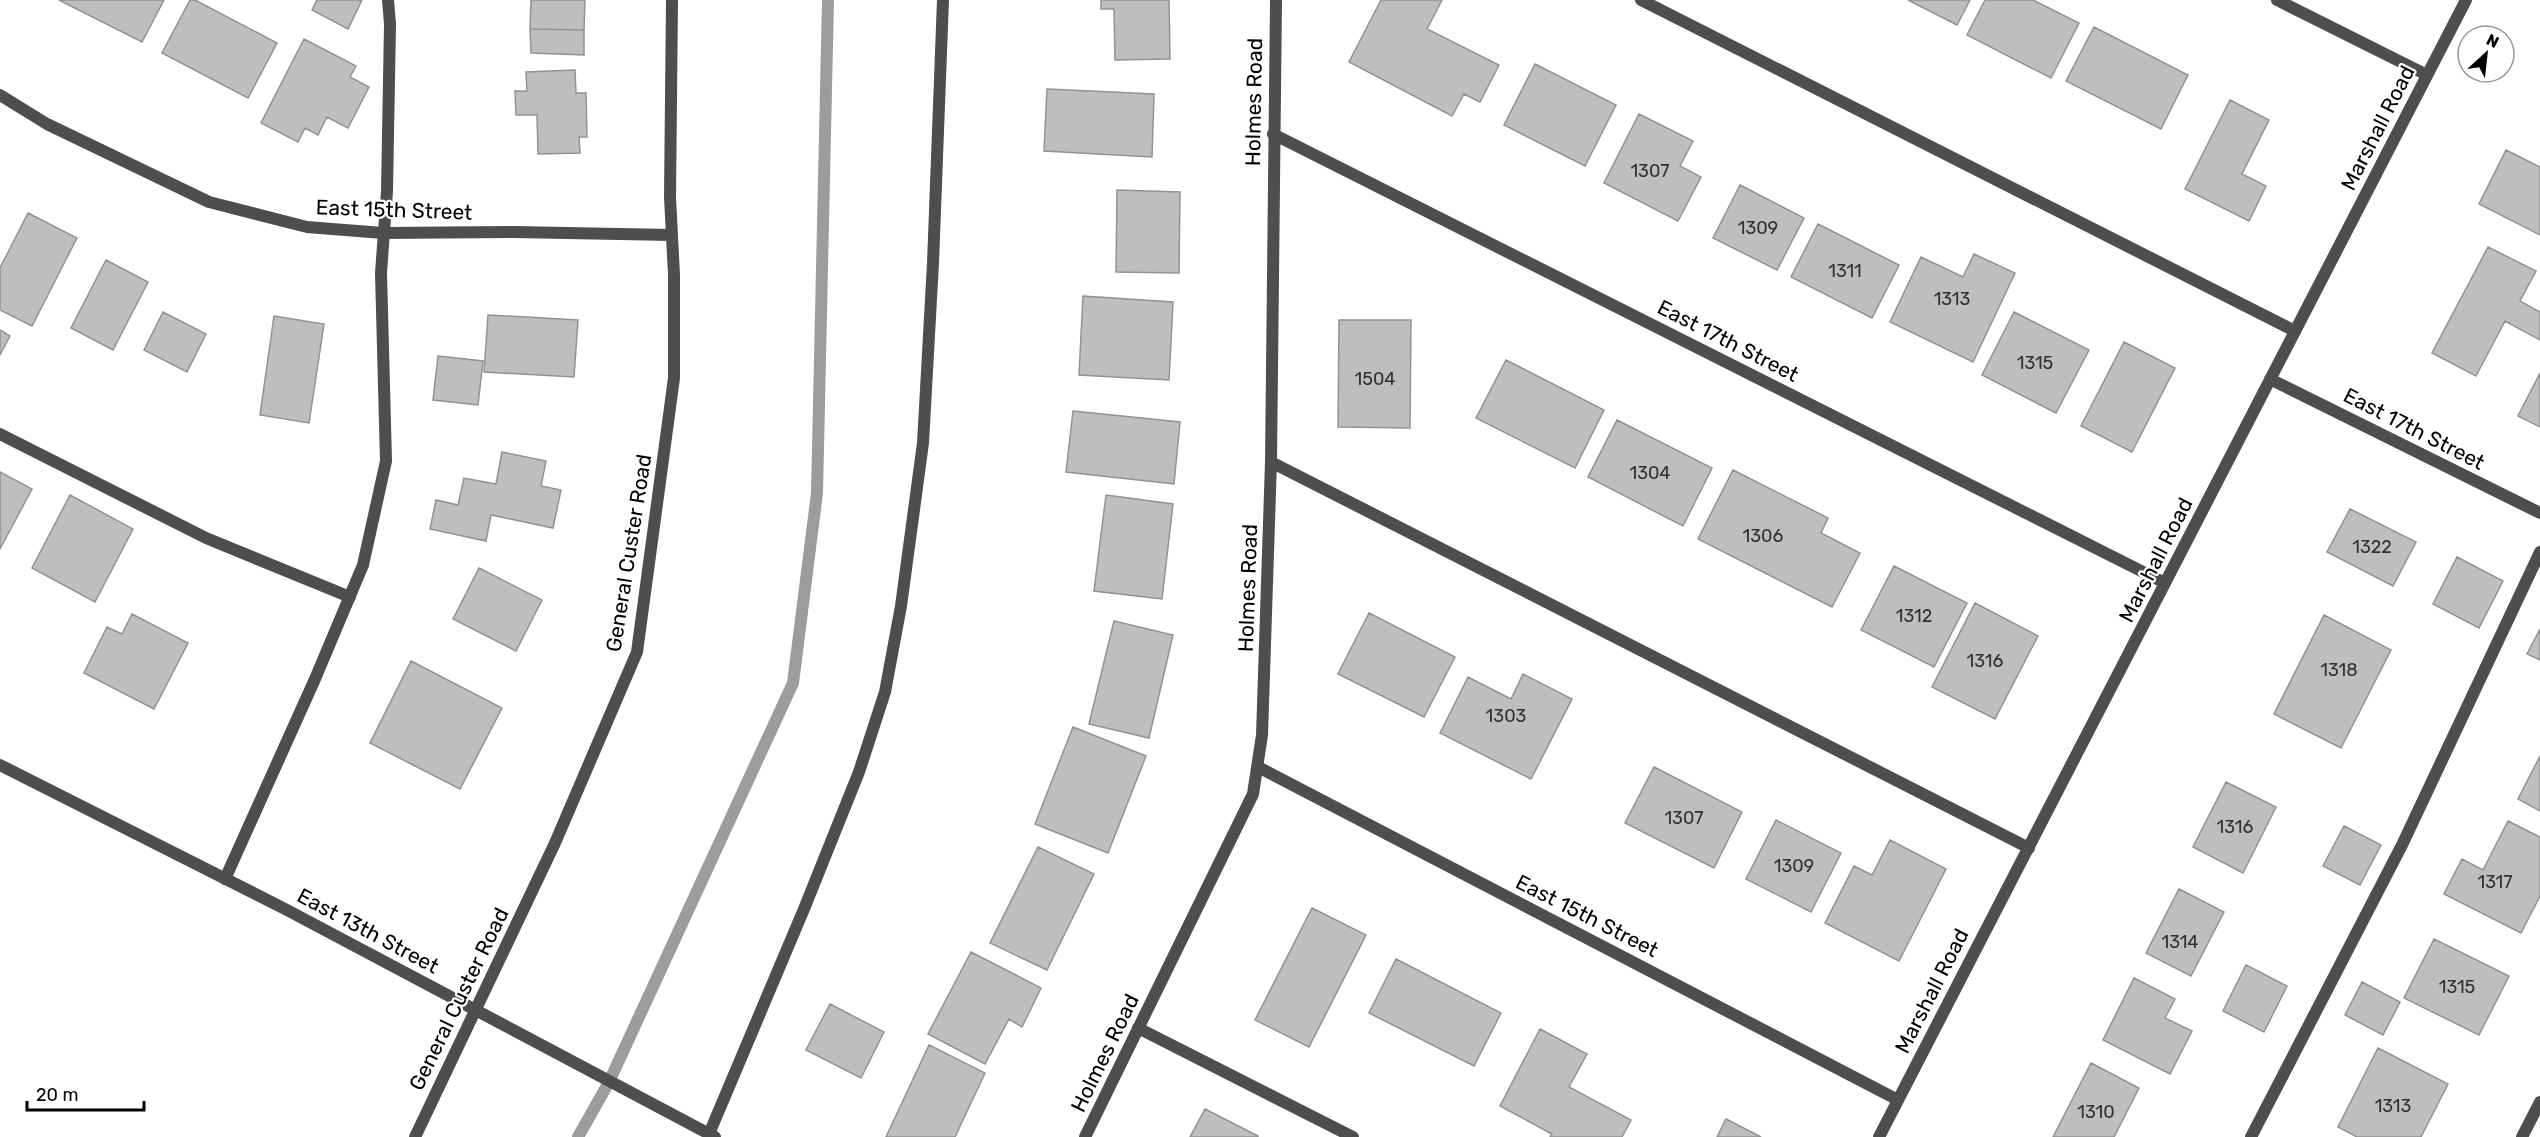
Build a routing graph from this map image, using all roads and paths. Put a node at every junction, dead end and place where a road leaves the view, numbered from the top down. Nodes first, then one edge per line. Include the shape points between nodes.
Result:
1 (388, 0) edge
2 (672, 0) edge
3 (943, 0) edge
4 (1276, 0) edge
5 (1641, 0) edge
6 (2277, 0) edge
7 (2466, 0) edge
8 (2427, 75) junction
9 (0, 95) edge
10 (1273, 134) junction
11 (383, 233) junction
12 (672, 236) junction
13 (2295, 331) junction
14 (2270, 379) junction
15 (0, 434) edge
16 (1271, 462) junction
17 (2540, 513) edge
18 (2540, 552) edge
19 (2165, 583) junction
20 (350, 597) junction
21 (0, 765) edge
22 (1258, 767) junction
23 (2029, 848) junction
24 (225, 879) junction
25 (475, 1011) junction
26 (1138, 1028) junction
27 (1898, 1100) junction
28 (2540, 1102) edge
29 (712, 1136) edge
30 (415, 1137) edge
31 (1085, 1137) edge
32 (1353, 1137) edge
33 (1879, 1137) edge
34 (2251, 1137) edge
35 (2522, 1137) edge

1 - 11 street via 387,190
2 - 12 street, General Custer Road
3 - 29 street via 923,443 885,692 859,772
4 - 10 street, Holmes Road
5 - 13 street
6 - 8 street
7 - 8 street, Marshall Road
8 - 13 street, Marshall Road
9 - 11 street, East 15th Street via 47,124 209,202 307,227
10 - 16 street, Holmes Road
10 - 19 street, East 17th Street
11 - 12 street, East 15th Street
11 - 20 street via 386,461 363,565
12 - 25 street, General Custer Road via 674,378 637,652 555,843
13 - 14 street, Marshall Road
14 - 17 street, East 17th Street
14 - 19 street, Marshall Road
15 - 20 street via 206,538
16 - 22 street, Holmes Road
16 - 23 street
18 - 34 street via 2402,845
19 - 23 street, Marshall Road
20 - 24 street
21 - 24 street, East 13th Street
22 - 26 street, Holmes Road via 1253,794
22 - 27 street, East 15th Street
23 - 27 street, Marshall Road
24 - 25 street, East 13th Street
25 - 29 street, East 13th Street
25 - 30 street, General Custer Road
26 - 31 street, Holmes Road
26 - 32 street
27 - 33 street, Marshall Road
28 - 35 street

